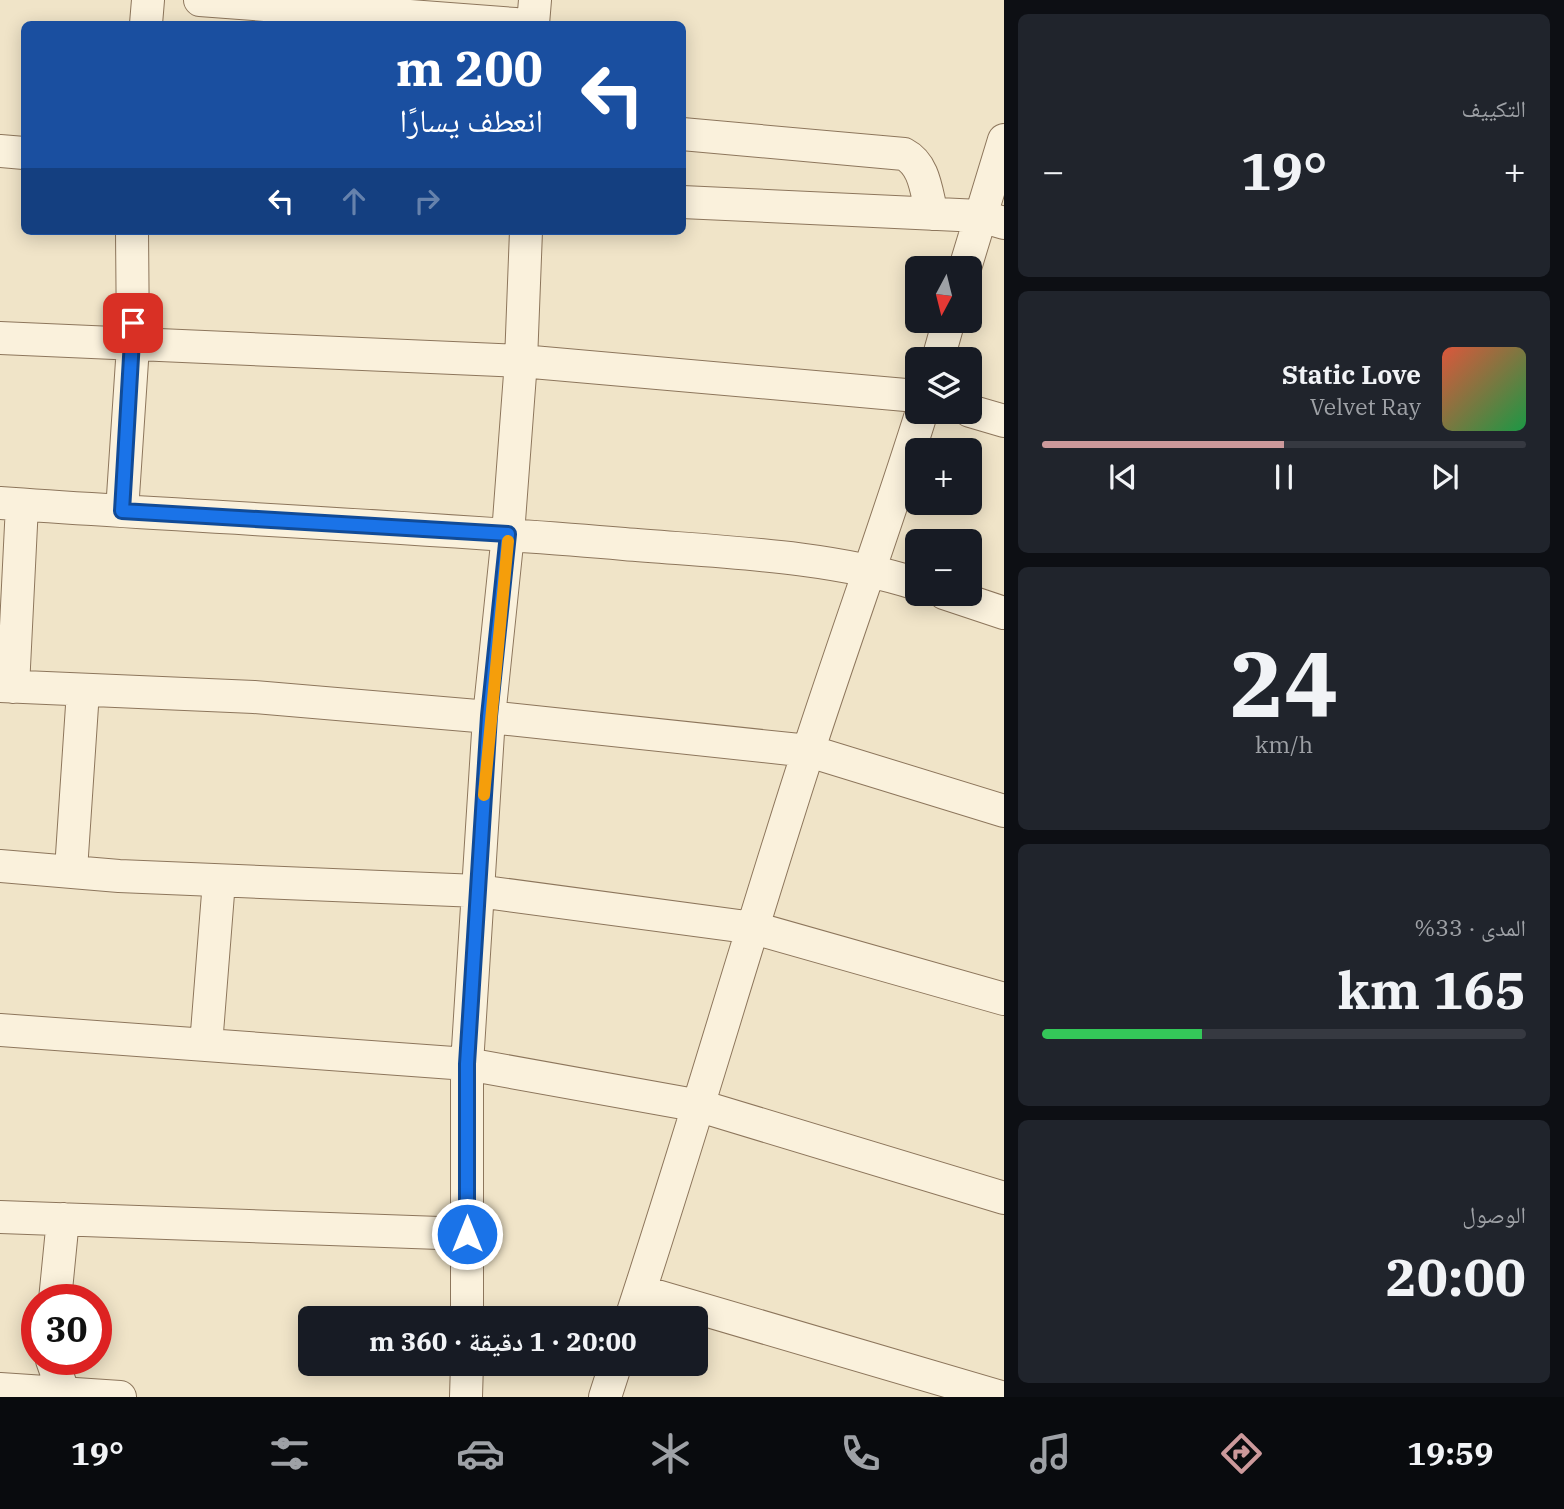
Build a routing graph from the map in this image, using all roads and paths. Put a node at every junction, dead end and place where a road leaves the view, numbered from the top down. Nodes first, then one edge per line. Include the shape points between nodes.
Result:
1 (148, 0) edge
2 (200, 0) edge
3 (534, 0) edge
4 (146, 21) edge
5 (476, 21) edge
6 (533, 21) edge
7 (686, 134) edge
8 (1004, 141) edge
9 (0, 151) edge
10 (21, 153) edge
11 (686, 202) edge
12 (932, 214) junction
13 (992, 220) edge
14 (132, 235) edge
15 (526, 235) edge
16 (972, 256) edge
17 (0, 338) edge
18 (134, 346) junction
19 (521, 361) junction
20 (905, 395) edge
21 (982, 415) edge
22 (1004, 421) edge
23 (918, 424) edge
24 (11, 504) edge
25 (122, 511) junction
26 (508, 534) junction
27 (872, 569) junction
28 (905, 580) edge
29 (982, 606) edge
30 (1004, 613) edge
31 (6, 687) edge
32 (83, 691) junction
33 (489, 716) junction
34 (808, 751) junction
35 (1004, 811) edge
36 (0, 866) edge
37 (71, 870) junction
38 (219, 881) junction
39 (478, 891) junction
40 (754, 928) junction
41 (1004, 999) edge
42 (0, 1030) edge
43 (206, 1045) junction
44 (467, 1064) junction
45 (701, 1107) junction
46 (1004, 1198) edge
47 (0, 1217) edge
48 (63, 1219) junction
49 (467, 1234) junction
50 (57, 1284) edge
51 (635, 1304) edge
52 (467, 1306) edge
53 (58, 1375) edge
54 (467, 1376) edge
55 (612, 1376) edge
56 (0, 1389) edge
57 (943, 1390) edge
58 (65, 1395) edge
59 (120, 1397) edge
60 (467, 1397) edge
61 (605, 1397) edge
62 (1001, 1397) edge

1 - 4 street
2 - 5 street
3 - 6 street
7 - 12 street via 904,154 920,168
8 - 13 street
9 - 10 street
11 - 12 street
12 - 13 street
13 - 16 street
14 - 18 street
15 - 19 street
17 - 18 street
18 - 19 street
18 - 25 street
19 - 20 street
19 - 26 street
21 - 22 street
23 - 27 street
24 - 25 street
24 - 31 street
25 - 26 street
26 - 27 street
26 - 33 street
27 - 28 street
27 - 34 street
29 - 30 street
31 - 32 street
32 - 33 street via 254,697
32 - 37 street
33 - 34 street
33 - 39 street
34 - 35 street
34 - 40 street
36 - 37 street
37 - 38 street
38 - 39 street
38 - 43 street
39 - 40 street
39 - 44 street
40 - 41 street
40 - 45 street
42 - 43 street
43 - 44 street
44 - 45 street
44 - 49 street
45 - 46 street
45 - 51 street
47 - 48 street
48 - 49 street
48 - 50 street
49 - 52 street
51 - 57 street
53 - 58 street
54 - 60 street
55 - 61 street
56 - 58 street
57 - 62 street
58 - 59 street

